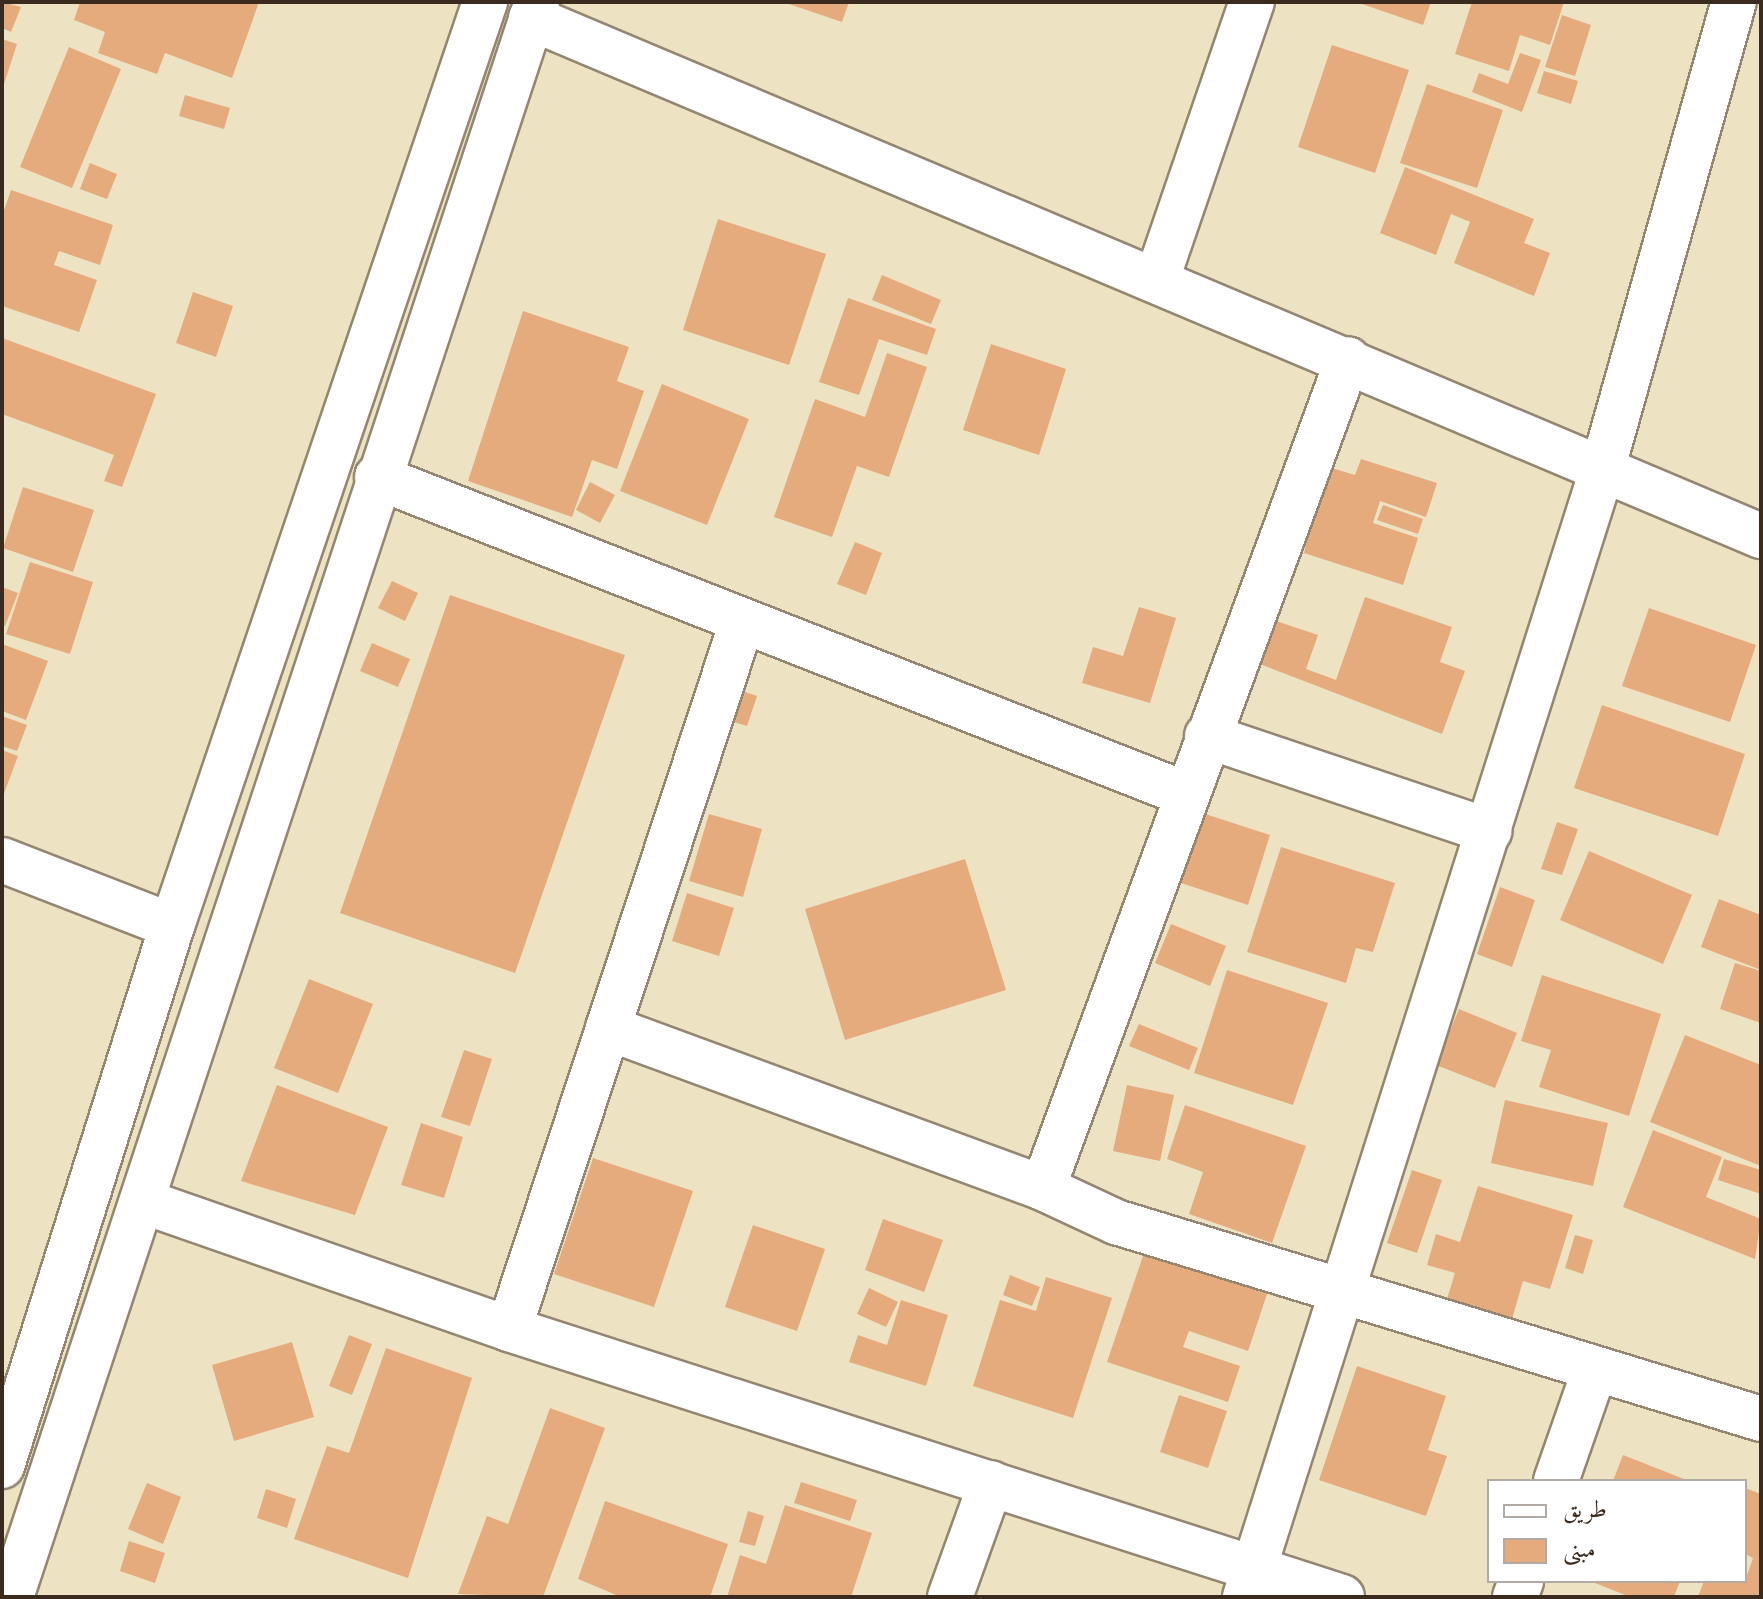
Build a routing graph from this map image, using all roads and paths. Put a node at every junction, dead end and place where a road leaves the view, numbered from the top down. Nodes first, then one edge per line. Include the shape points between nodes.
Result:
1 (485, 2) edge
2 (1252, 2) edge
3 (1742, 8) edge
4 (534, 10) edge
5 (1158, 276) junction
6 (1348, 359) junction
7 (1603, 467) junction
8 (377, 477) junction
9 (1761, 536) edge
10 (741, 625) junction
11 (1207, 736) junction
12 (1183, 793) junction
13 (1489, 831) junction
14 (2, 860) edge
15 (172, 926) junction
16 (608, 1028) junction
17 (1043, 1188) junction
18 (142, 1201) junction
19 (1342, 1297) junction
20 (509, 1329) junction
21 (1594, 1372) junction
22 (1761, 1419) edge
23 (5, 1442) edge
24 (61, 1448) junction
25 (1557, 1479) edge
26 (2, 1481) edge
27 (991, 1483) junction
28 (44, 1496) junction
29 (1250, 1582) edge
30 (11, 1597) edge
31 (950, 1597) edge
32 (1342, 1597) edge

1 - 15 street
2 - 5 street
3 - 7 street
4 - 5 street
4 - 8 street
5 - 6 street
6 - 7 street
6 - 11 street
7 - 9 street
7 - 13 street
8 - 10 street
8 - 18 street
10 - 12 street
10 - 16 street
11 - 12 street
11 - 13 street
12 - 17 street
13 - 19 street
14 - 15 street
15 - 23 street
16 - 17 street
16 - 20 street
17 - 19 street via 1116,1222
18 - 20 street
18 - 24 street
19 - 21 street
19 - 29 street
20 - 27 street
21 - 22 street
21 - 25 street
23 - 24 street
24 - 28 street
26 - 28 street
27 - 29 street
27 - 31 street
28 - 30 street
29 - 32 street

